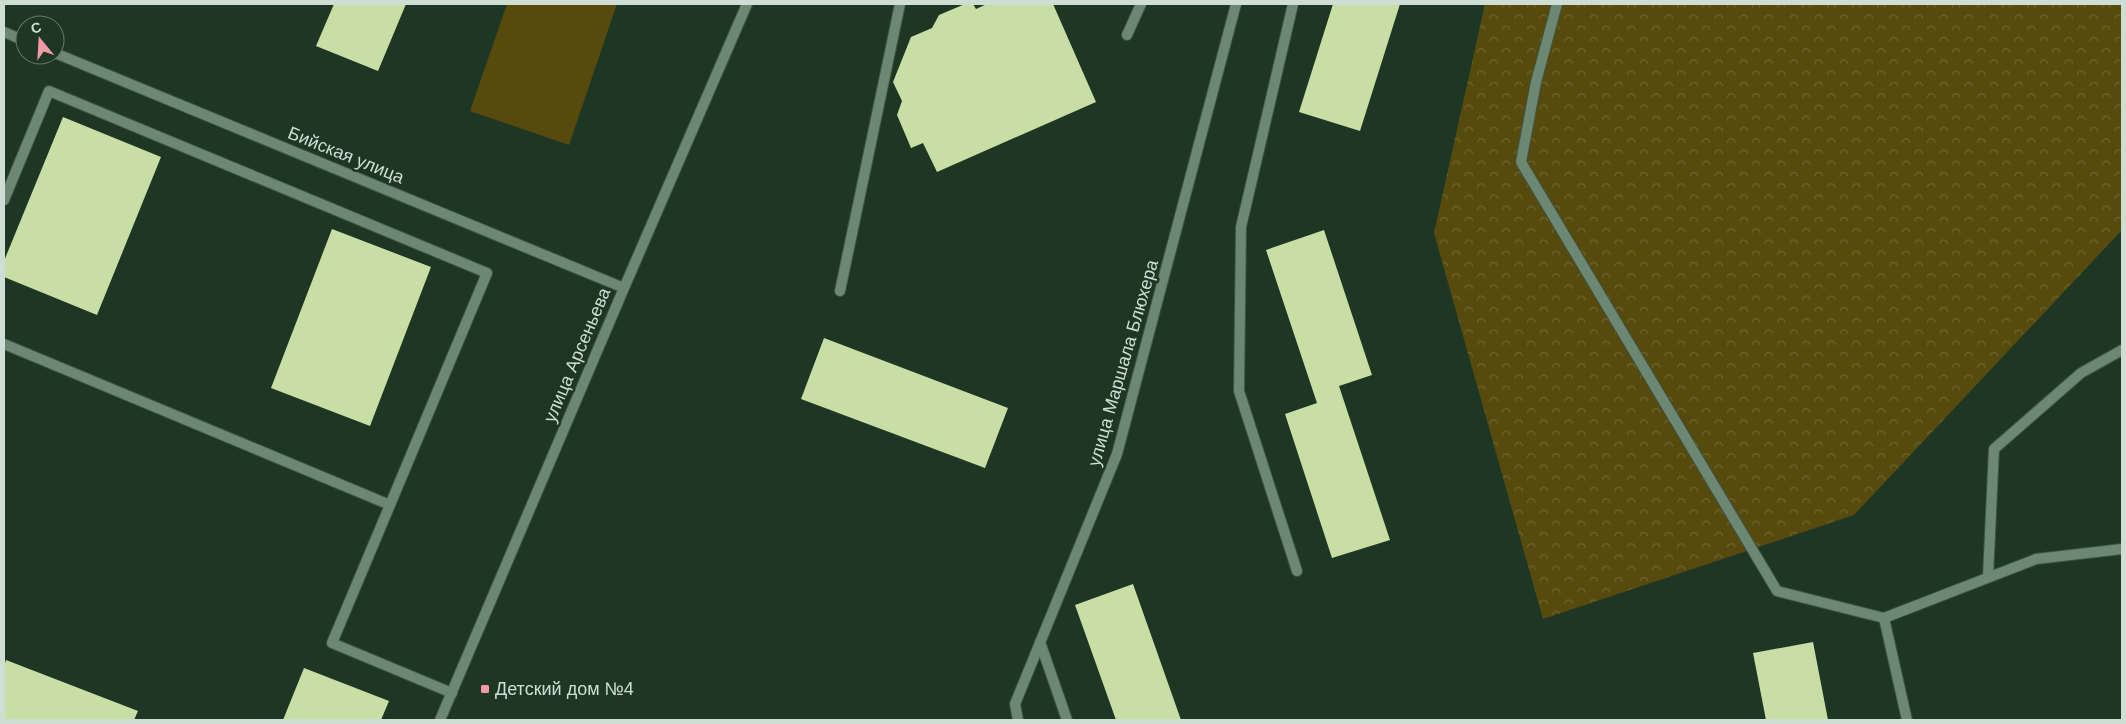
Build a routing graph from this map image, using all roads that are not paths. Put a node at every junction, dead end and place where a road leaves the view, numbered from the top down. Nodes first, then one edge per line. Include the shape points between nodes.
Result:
1 (747, 4) edge
2 (900, 4) edge
3 (1141, 4) edge
4 (1236, 4) edge
5 (1293, 4) edge
6 (1557, 4) edge
7 (1127, 35) dead end
8 (65, 57) edge
9 (4, 200) edge
10 (624, 288) junction
11 (840, 291) dead end
12 (4, 344) edge
13 (2122, 350) edge
14 (390, 505) junction
15 (2122, 549) edge
16 (1297, 572) dead end
17 (1988, 577) junction
18 (1884, 618) junction
19 (1040, 642) junction
20 (452, 693) junction
21 (440, 720) edge
22 (1018, 720) edge
23 (1067, 720) edge
24 (1907, 720) edge

1 - 10 street, улица Арсеньева
2 - 11 street
3 - 7 street
4 - 19 street, улица Маршала Блюхера via 1117,454
5 - 16 street via 1241,227 1239,391
6 - 18 street via 1536,82 1521,162 1777,591
8 - 10 street, Бийская улица
9 - 14 street via 49,91 487,273
10 - 20 street, улица Арсеньева
12 - 14 street
13 - 17 street via 2082,373 1994,449
14 - 20 street via 332,643
15 - 17 street via 2036,559
17 - 18 street
18 - 24 street
19 - 22 street, улица Маршала Блюхера via 1015,704
19 - 23 street
20 - 21 street, улица Арсеньева

